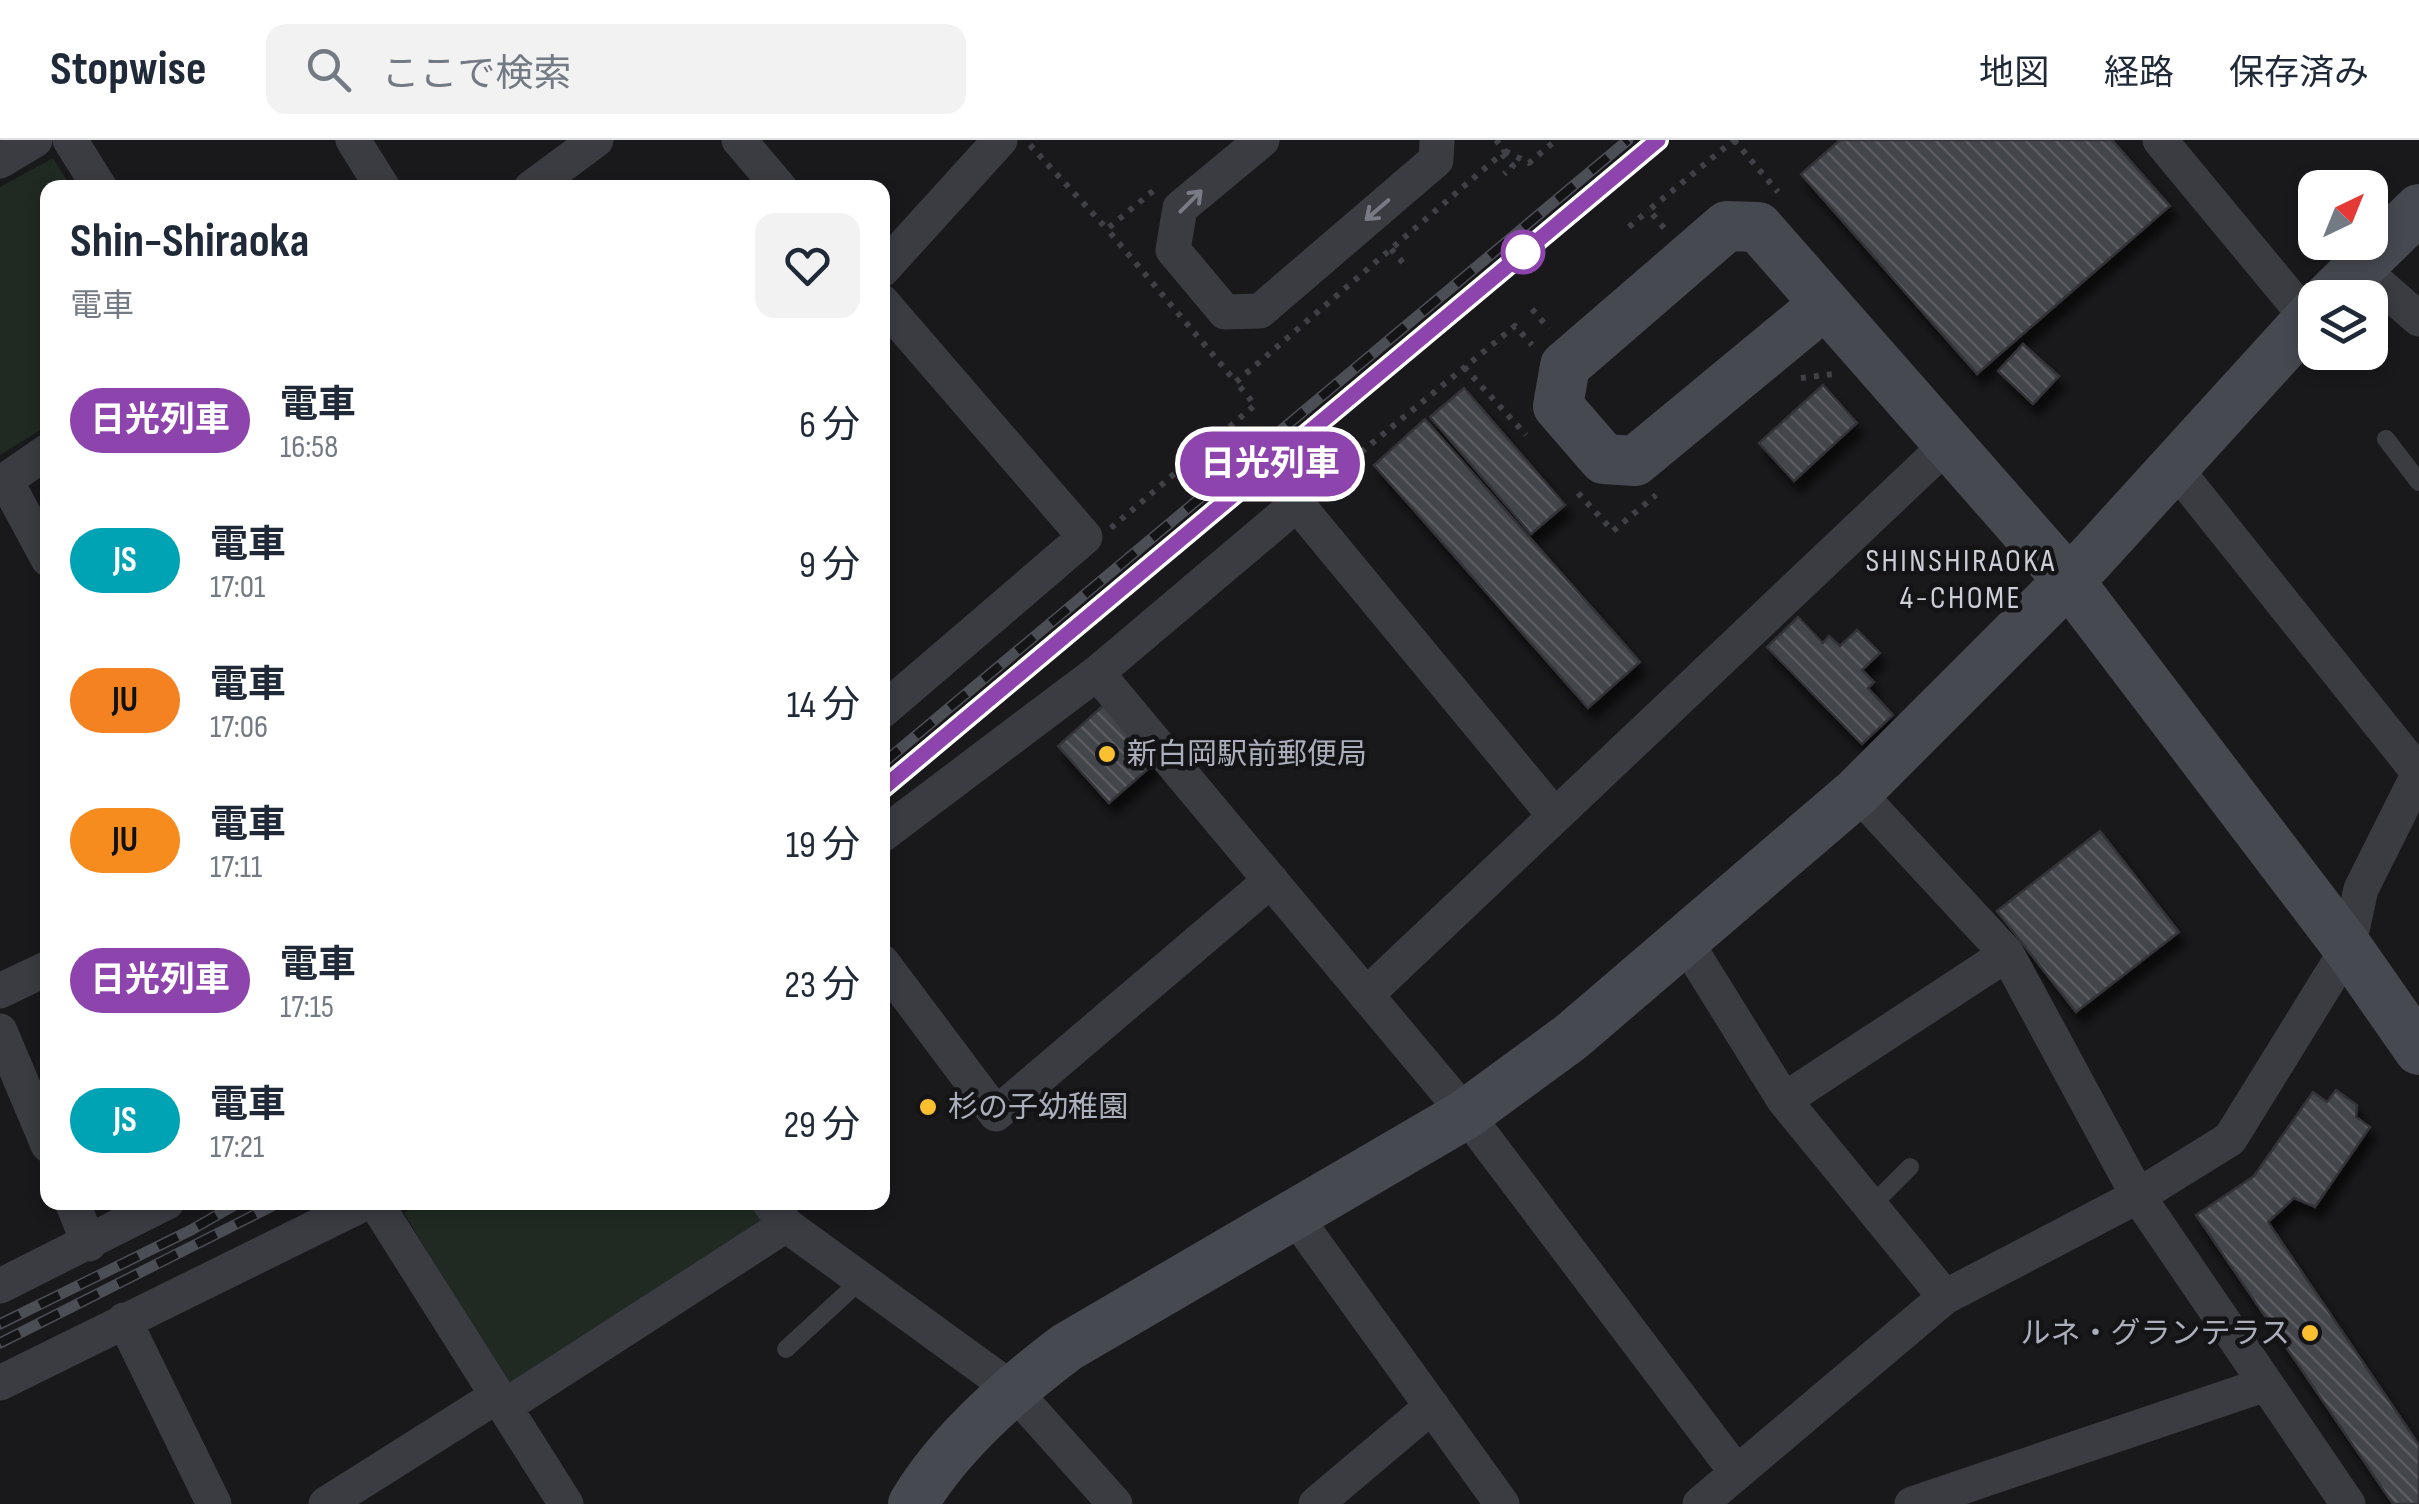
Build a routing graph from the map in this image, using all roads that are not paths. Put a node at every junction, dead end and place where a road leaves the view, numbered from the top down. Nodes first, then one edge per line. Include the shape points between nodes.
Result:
1 (35, 140) edge
2 (70, 140) edge
3 (353, 140) edge
4 (596, 140) edge
5 (739, 140) edge
6 (1000, 140) edge
7 (1262, 140) edge
8 (1438, 140) edge
9 (2160, 140) edge
10 (0, 161) edge
11 (576, 175) edge
12 (95, 180) edge
13 (378, 180) edge
14 (773, 180) edge
15 (2419, 209) edge
16 (890, 261) edge
17 (2308, 280) edge
18 (2347, 280) edge
19 (1826, 304) junction
20 (890, 311) edge
21 (2388, 312) edge
22 (2419, 319) edge
23 (2298, 332) edge
24 (2386, 439) dead end
25 (1948, 444) junction
26 (40, 457) edge
27 (2175, 468) junction
28 (3, 482) edge
29 (2419, 482) edge
30 (40, 546) edge
31 (2069, 582) junction
32 (1097, 673) junction
33 (890, 705) edge
34 (2419, 773) edge
35 (1856, 792) junction
36 (1555, 816) junction
37 (890, 829) edge
38 (1270, 880) junction
39 (1684, 940) junction
40 (2348, 948) junction
41 (2007, 954) junction
42 (40, 972) edge
43 (890, 973) edge
44 (0, 991) edge
45 (1366, 995) junction
46 (0, 1030) edge
47 (2419, 1050) edge
48 (1784, 1100) junction
49 (1466, 1114) junction
50 (40, 1126) edge
51 (1910, 1167) dead end
52 (2138, 1196) junction
53 (1871, 1206) junction
54 (75, 1210) edge
55 (151, 1210) edge
56 (354, 1210) edge
57 (376, 1210) edge
58 (778, 1214) edge
59 (1294, 1215) junction
60 (89, 1244) junction
61 (861, 1280) junction
62 (0, 1286) edge
63 (1945, 1298) junction
64 (124, 1320) junction
65 (786, 1349) dead end
66 (0, 1383) edge
67 (2266, 1384) junction
68 (1012, 1389) junction
69 (500, 1402) junction
70 (1432, 1406) junction
71 (1737, 1474) junction
72 (1328, 1500) edge
73 (214, 1504) edge
74 (326, 1504) edge
75 (566, 1504) edge
76 (913, 1504) edge
77 (1115, 1504) edge
78 (1502, 1504) edge
79 (1700, 1504) edge
80 (1912, 1504) edge
81 (2348, 1504) edge

1 - 10 street
2 - 12 street
3 - 13 street
4 - 11 street
5 - 14 street
6 - 16 street
8 -> 7 street via 1436,160 1260,310 1225,312 1173,250 1180,208
9 - 17 street
15 - 18 street
19 - 19 street via 1758,226 1727,226 1565,366 1558,406 1604,459 1635,460
19 - 25 street
20 - 33 street via 1086,537
21 - 22 street
23 - 27 street
24 - 29 lane
25 - 31 street
25 - 36 street
26 - 28 street
27 - 31 street
27 - 34 street
28 - 30 street
31 - 35 street
31 - 40 street
32 - 36 street via 1298,504
32 - 37 street
32 - 38 street
34 - 40 street via 2361,889
35 - 39 street
35 - 41 street
36 - 45 street
38 - 43 street via 996,1114
38 - 45 street
39 - 48 street
39 - 49 street
40 - 47 street
40 - 52 street via 2230,1139
41 - 48 street
41 - 52 street
42 - 44 street
45 - 49 street
46 - 50 street
48 - 53 street
49 - 59 street
49 - 71 street
51 - 53 lane
52 - 63 street
52 - 67 street
53 - 63 street
54 - 60 street
55 - 60 street
56 - 64 street
57 - 69 street
58 - 61 street
58 - 69 street
59 - 68 street via 1067,1347
59 - 70 street
60 - 62 street
61 - 65 lane
61 - 68 street
63 - 71 street
64 - 66 street
64 - 73 street
67 - 80 street
67 - 81 street
68 - 76 street
68 - 77 street
69 - 74 street
69 - 75 street
70 - 72 street
70 - 78 street
71 - 79 street

